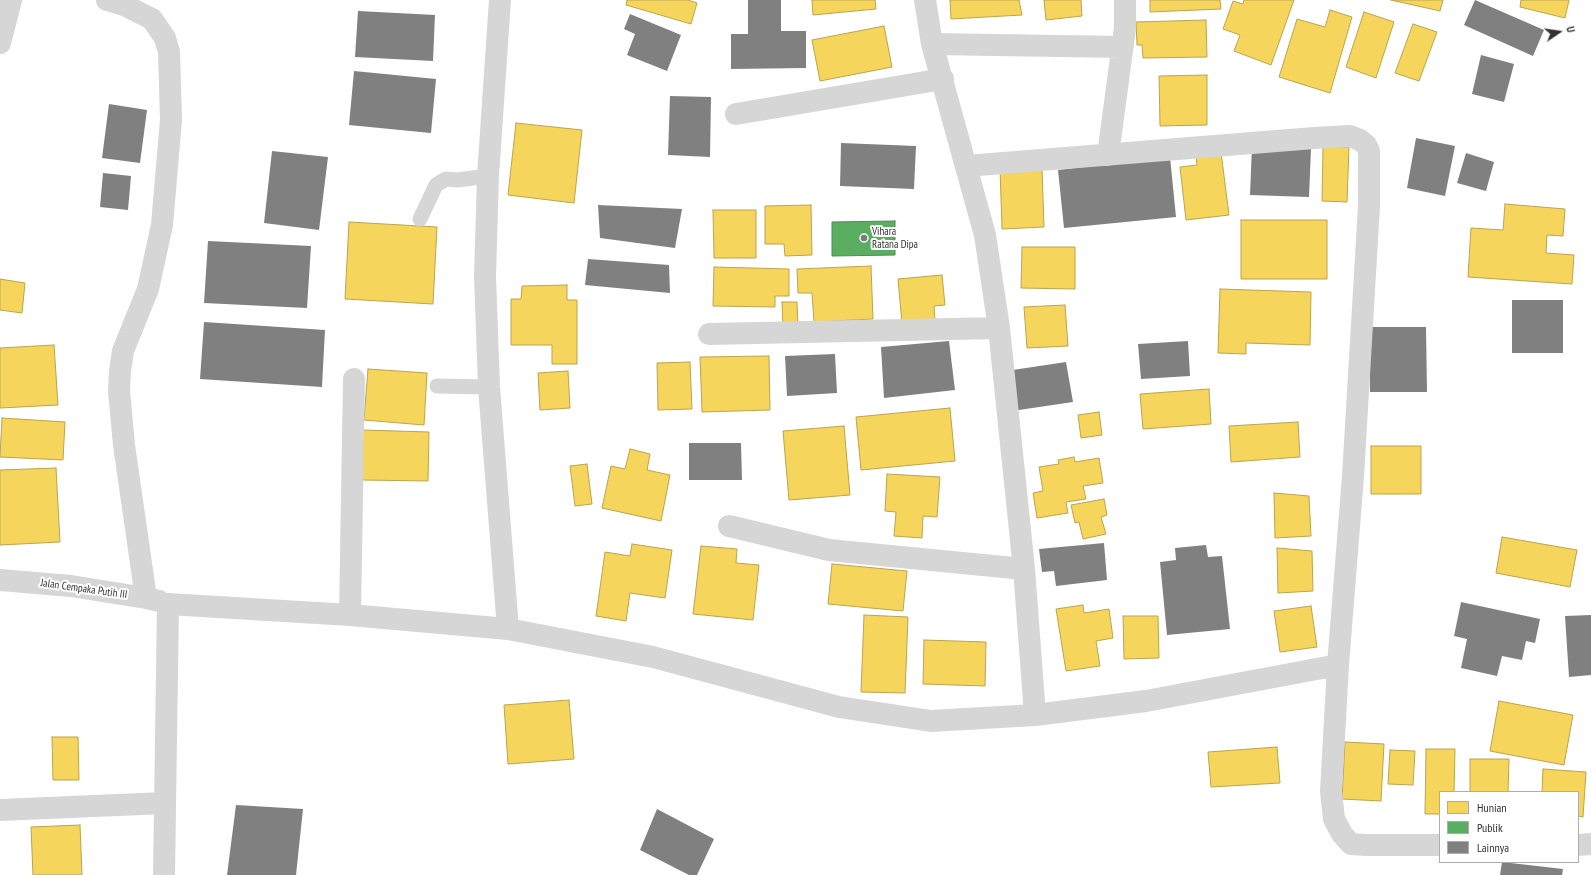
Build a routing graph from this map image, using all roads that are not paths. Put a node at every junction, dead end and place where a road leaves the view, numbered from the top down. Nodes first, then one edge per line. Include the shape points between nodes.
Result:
1 (12, 0) edge
2 (107, 0) edge
3 (500, 0) edge
4 (925, 0) edge
5 (1125, 0) edge
6 (0, 43) edge
7 (932, 44) junction
8 (1122, 47) junction
9 (943, 79) junction
10 (736, 114) dead end
11 (1108, 155) junction
12 (966, 166) junction
13 (488, 176) junction
14 (420, 219) dead end
15 (998, 328) junction
16 (709, 334) dead end
17 (354, 379) dead end
18 (437, 386) dead end
19 (489, 387) junction
20 (729, 526) dead end
21 (1024, 569) junction
22 (0, 580) edge
23 (146, 598) junction
24 (168, 604) junction
25 (350, 615) junction
26 (508, 629) junction
27 (1338, 665) junction
28 (1035, 715) junction
29 (165, 803) junction
30 (0, 810) edge
31 (1579, 844) edge
32 (1591, 844) edge
33 (1439, 845) edge
34 (164, 875) edge

1 - 6 street
2 - 23 street via 124,5 152,19 165,38 169,52 171,120 162,225 148,289 124,351 118,391
3 - 13 street
4 - 7 street
5 - 8 street
7 - 8 street
7 - 9 street
8 - 11 street
9 - 10 street
9 - 12 street
11 - 12 street
11 - 27 street via 1350,136 1360,140 1369,151 1368,222
12 - 15 street via 985,235
13 - 14 lane via 446,179 436,185
13 - 19 street via 485,276
15 - 16 street
15 - 21 street
17 - 25 street
18 - 19 lane
19 - 26 street
20 - 21 street via 829,550
21 - 28 street
22 - 23 street, Jalan Cempaka Putih III via 71,586
23 - 24 street, Jalan Cempaka Putih III
24 - 25 street, Jalan Cempaka Putih III
24 - 29 street
25 - 26 street, Jalan Cempaka Putih III
26 - 28 street, Jalan Cempaka Putih III via 653,657 839,707 931,721
27 - 28 street, Jalan Cempaka Putih III via 1146,701
27 - 33 street via 1331,791 1334,819 1342,834 1351,844
29 - 30 street
29 - 34 street
31 - 32 street

